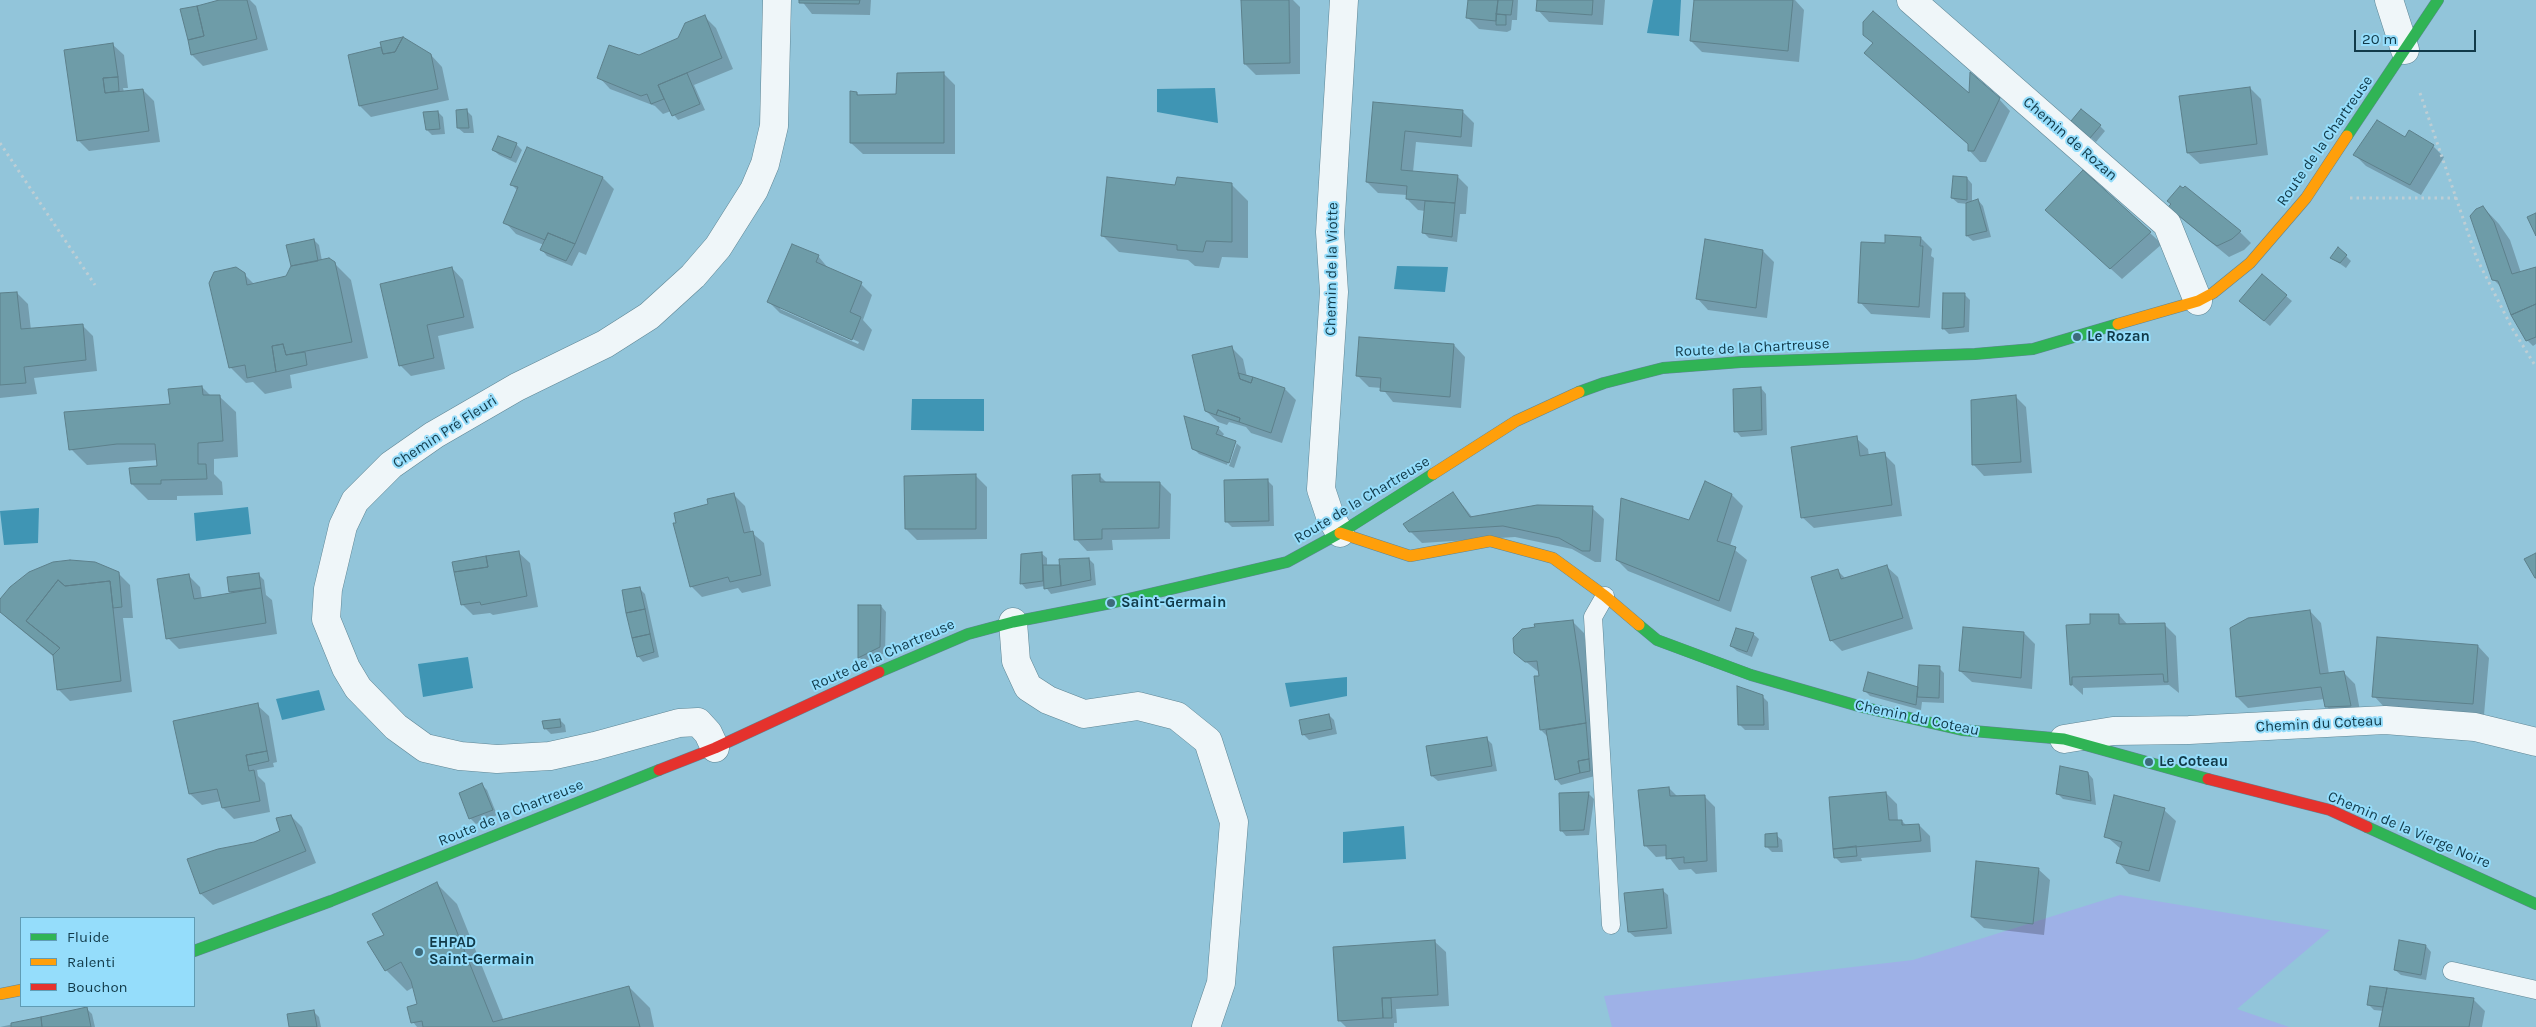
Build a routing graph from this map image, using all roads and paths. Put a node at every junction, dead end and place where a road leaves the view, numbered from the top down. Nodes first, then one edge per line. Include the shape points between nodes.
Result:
1 (777, 0) edge
2 (1344, 0) edge
3 (1911, 0) edge
4 (2389, 0) edge
5 (2438, 0) edge
6 (2405, 50) junction
7 (0, 143) edge
8 (2306, 198) junction
9 (2456, 198) junction
10 (94, 285) dead end
11 (2198, 301) junction
12 (2536, 367) edge
13 (1340, 533) junction
14 (1605, 596) junction
15 (1013, 622) junction
16 (2064, 739) junction
17 (2536, 742) edge
18 (715, 748) junction
19 (2536, 904) edge
20 (1611, 925) dead end
21 (195, 951) edge
22 (2452, 971) dead end
23 (20, 990) edge
24 (2536, 990) edge
25 (0, 994) edge
26 (1206, 1027) edge

1 - 18 street, Chemin Pré Fleuri via 774,126 765,164 754,190 718,247 693,276 649,316 605,344 509,392 434,435 392,465 355,502 343,526 328,589 326,619 335,645 358,688 396,727 426,748 496,760 550,756 678,723 698,722
2 - 13 street, Chemin de la Viotte via 1330,232 1334,292 1321,489
3 - 11 street, Chemin de Rozan via 2167,224
4 - 6 street
5 - 6 main road, Route de la Chartreuse
6 - 8 main road, Route de la Chartreuse
6 - 9 path
7 - 10 path
8 - 9 path
8 - 11 main road, Route de la Chartreuse via 2250,263
9 - 12 path via 2477,259
11 - 13 main road, Route de la Chartreuse via 2026,350 1663,368 1604,383 1558,400 1516,421
13 - 14 main road, Chemin du Coteau via 1410,556 1490,541 1553,558
13 - 15 main road, Route de la Chartreuse via 1287,562
14 - 16 main road, Chemin du Coteau via 1657,640 1751,675 1862,707 1962,730
14 - 20 lane via 1593,617
15 - 18 main road, Route de la Chartreuse via 968,634 923,652
15 - 26 street via 1016,661 1028,688 1084,714 1138,706 1177,716 1208,741 1234,822 1220,982
16 - 17 street, Chemin du Coteau via 2113,731 2385,720 2475,727
16 - 19 main road, Chemin de la Vierge Noire via 2330,810
18 - 21 main road, Route de la Chartreuse via 331,901
22 - 24 lane
23 - 25 main road

